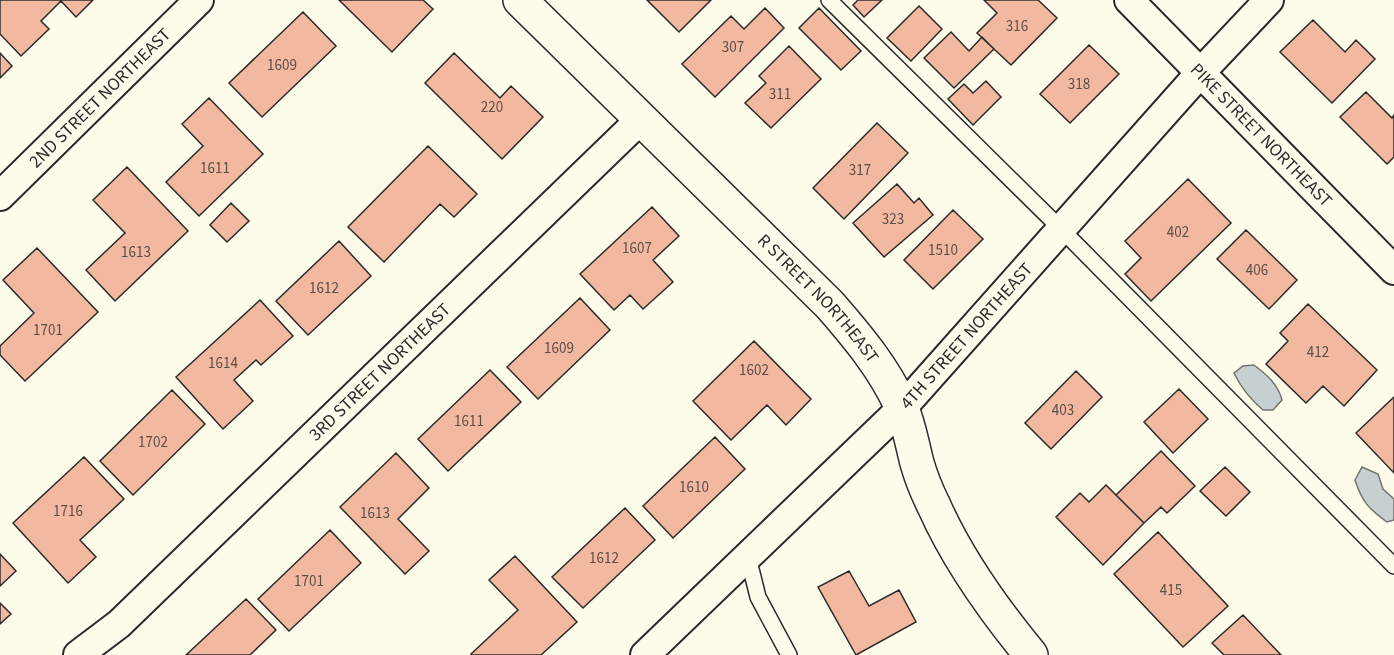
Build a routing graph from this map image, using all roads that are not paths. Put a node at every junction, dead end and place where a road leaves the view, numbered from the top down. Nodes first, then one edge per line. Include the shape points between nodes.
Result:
1 (200, 0) edge
2 (520, 0) edge
3 (829, 0) edge
4 (1129, 0) edge
5 (1269, 0) edge
6 (1201, 72) junction
7 (641, 119) junction
8 (0, 196) edge
9 (1061, 229) junction
10 (1394, 270) edge
11 (902, 408) junction
12 (748, 557) junction
13 (1394, 566) edge
14 (78, 655) edge
15 (645, 655) edge
16 (789, 655) edge
17 (1031, 655) edge

1 - 8 street, 2ND STREET NORTHEAST
2 - 7 street, R STREET NORTHEAST
3 - 9 lane
4 - 6 street, PIKE STREET NORTHEAST
5 - 6 street, 4TH STREET NORTHEAST
6 - 9 street, 4TH STREET NORTHEAST
6 - 10 street, PIKE STREET NORTHEAST
7 - 11 street, R STREET NORTHEAST via 830,305 886,377
7 - 14 street, 3RD STREET NORTHEAST via 119,624
9 - 11 street, 4TH STREET NORTHEAST
9 - 13 lane
11 - 12 street, 4TH STREET NORTHEAST
11 - 17 street, R STREET NORTHEAST via 918,465 959,554
12 - 15 street, 4TH STREET NORTHEAST
12 - 16 lane via 758,597

